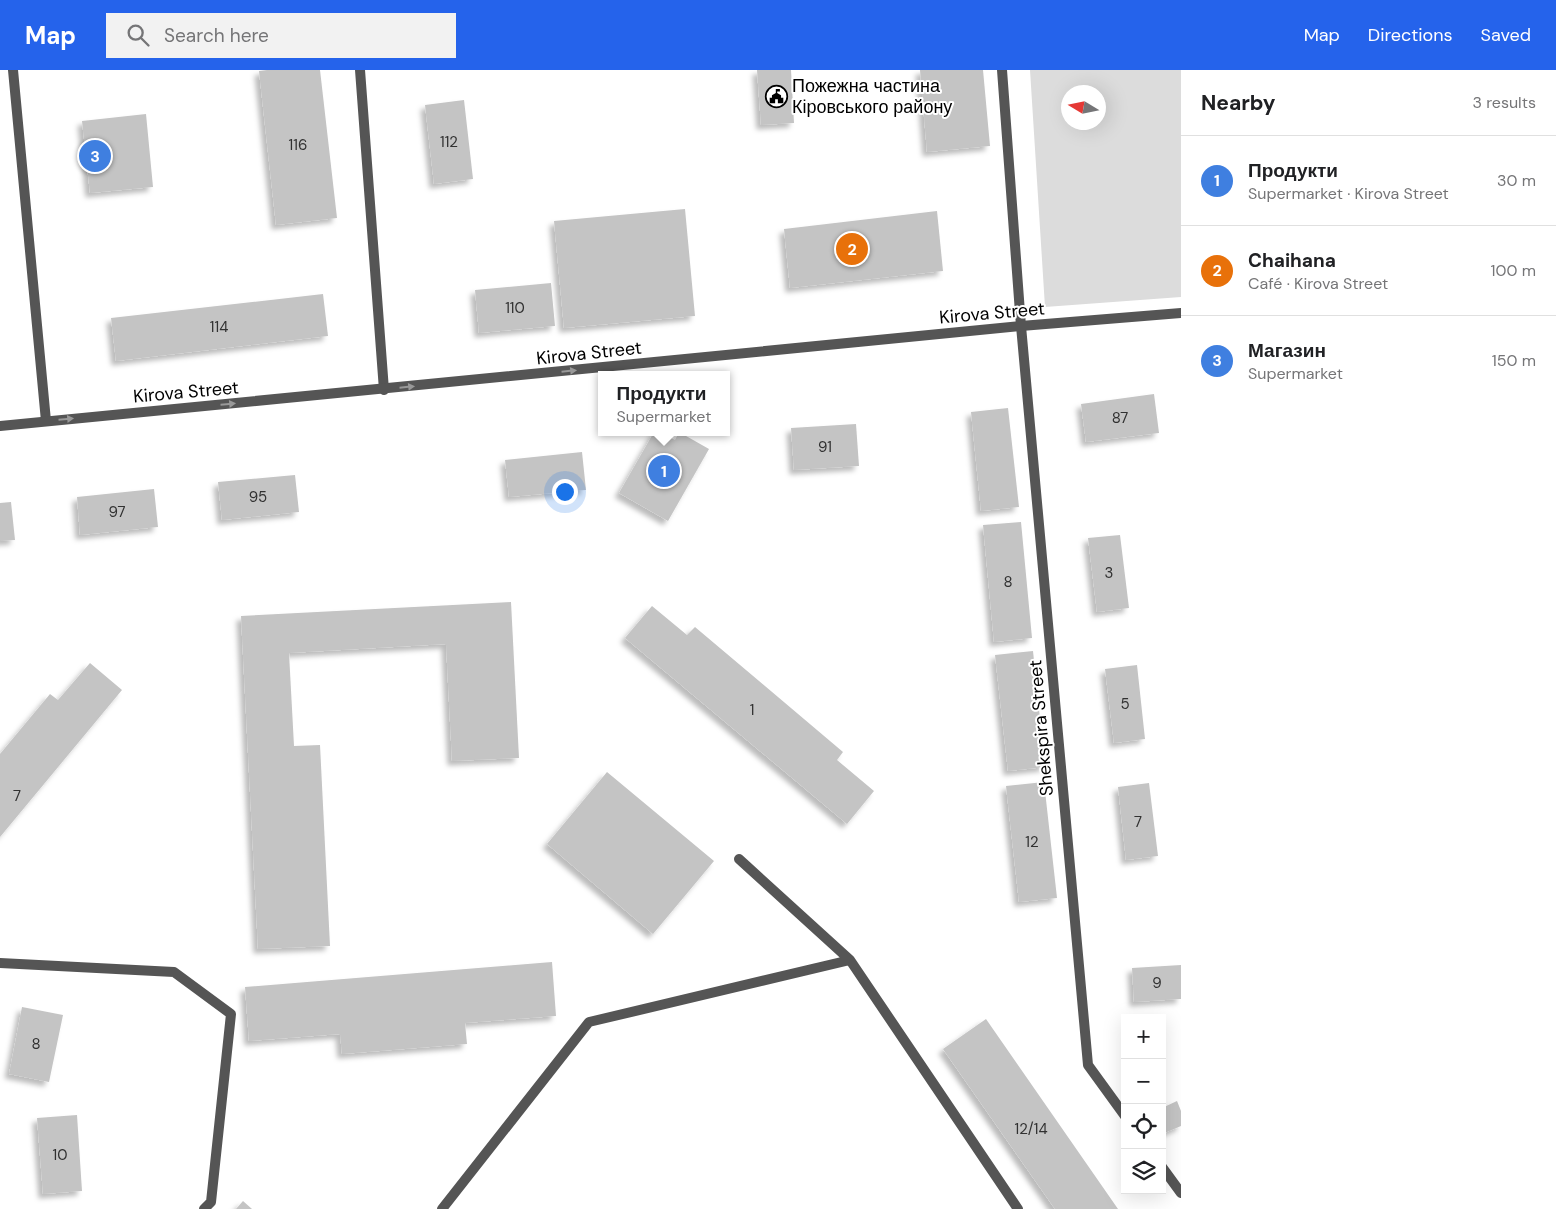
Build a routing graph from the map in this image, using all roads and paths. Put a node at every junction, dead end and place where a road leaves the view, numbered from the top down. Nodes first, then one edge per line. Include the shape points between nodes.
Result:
1 (14, 70) edge
2 (360, 70) edge
3 (1002, 70) edge
4 (1181, 313) edge
5 (1021, 326) junction
6 (384, 390) junction
7 (46, 421) junction
8 (0, 426) edge
9 (739, 859) dead end
10 (850, 960) junction
11 (0, 963) edge
12 (1121, 1110) edge
13 (1166, 1172) edge
14 (1181, 1193) edge
15 (204, 1209) edge
16 (442, 1209) edge
17 (1018, 1209) edge

1 - 7 street
2 - 6 street
3 - 5 street, Shekspira Street
4 - 5 street, Kirova Street
6 -> 5 street, Kirova Street
5 - 12 street, Shekspira Street via 1088,1065
7 -> 6 street, Kirova Street
7 - 8 street, Kirova Street
9 - 10 street
10 - 16 street via 589,1022
10 - 17 street
11 - 15 street via 174,972 231,1014 211,1202
13 - 14 street

